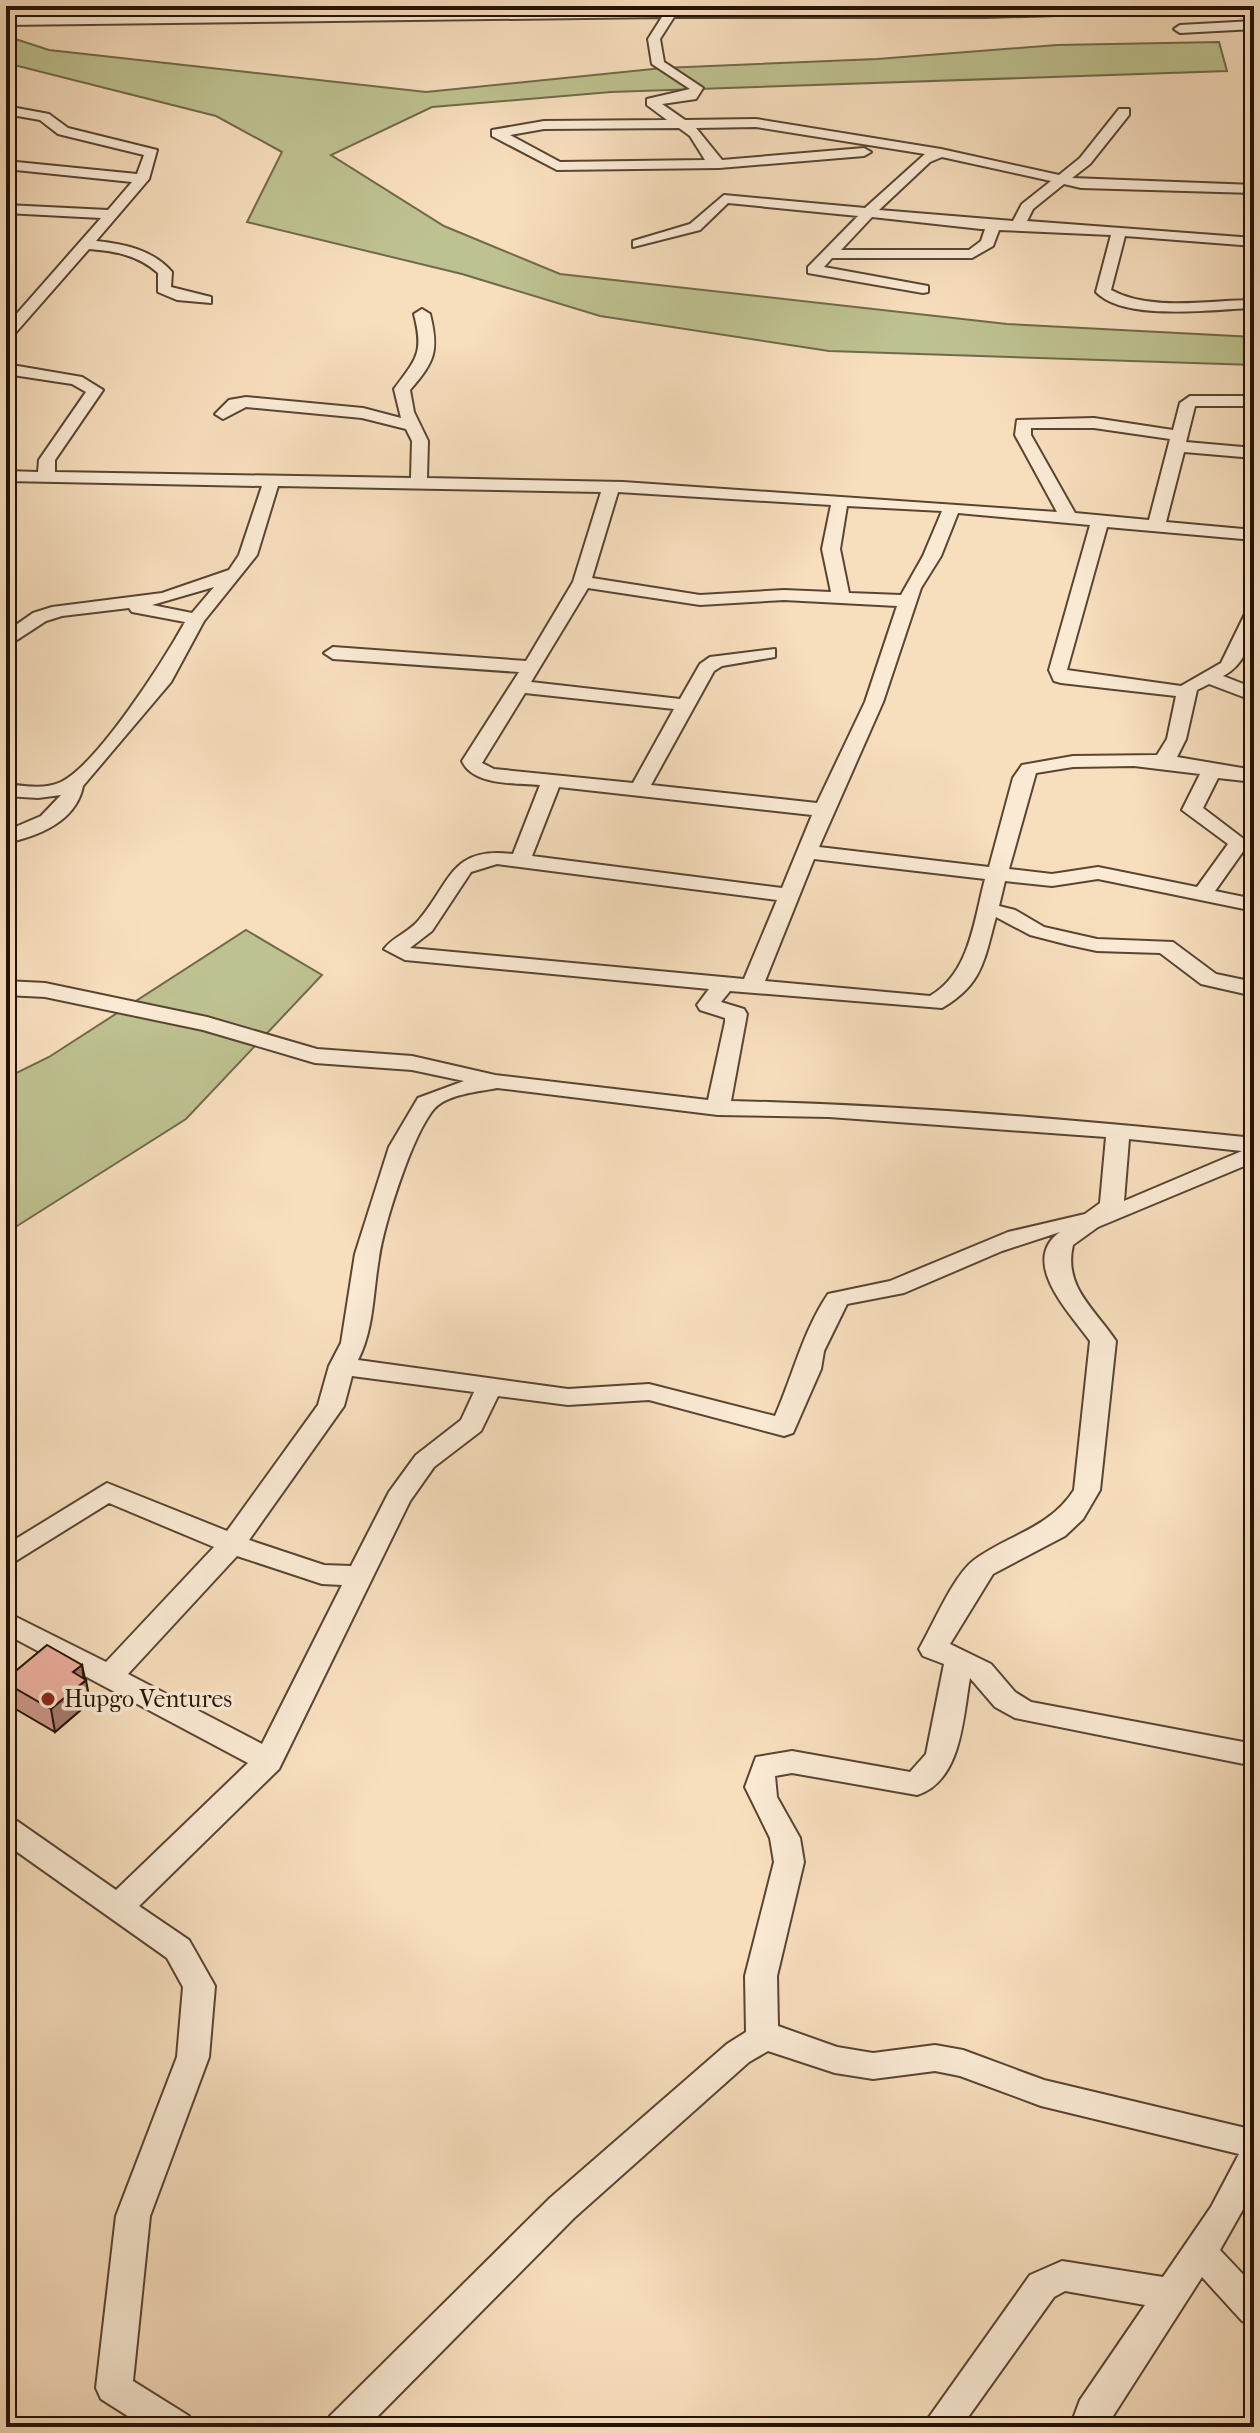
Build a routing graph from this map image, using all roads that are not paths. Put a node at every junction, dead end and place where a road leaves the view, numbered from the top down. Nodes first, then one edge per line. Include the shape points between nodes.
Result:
1 (1231, 6) edge
2 (668, 16) junction
3 (6, 21) edge
4 (1254, 25) edge
5 (1180, 29) dead end
6 (6, 110) edge
7 (1124, 112) dead end
8 (677, 123) junction
9 (908, 149) junction
10 (941, 153) junction
11 (719, 164) junction
12 (6, 165) edge
13 (142, 179) junction
14 (1063, 179) junction
15 (1254, 189) edge
16 (6, 209) edge
17 (873, 211) junction
18 (112, 214) junction
19 (993, 225) junction
20 (1018, 225) junction
21 (1119, 231) junction
22 (1254, 242) edge
23 (86, 244) junction
24 (638, 244) dead end
25 (828, 254) junction
26 (923, 289) dead end
27 (206, 300) dead end
28 (1254, 304) edge
29 (422, 314) dead end
30 (6, 335) edge
31 (6, 369) edge
32 (1254, 401) edge
33 (223, 414) dead end
34 (412, 426) junction
35 (1177, 441) junction
36 (1254, 453) edge
37 (7, 477) edge
38 (46, 477) junction
39 (271, 483) junction
40 (419, 484) junction
41 (611, 487) junction
42 (840, 500) junction
43 (952, 507) junction
44 (1069, 518) junction
45 (1100, 521) junction
46 (1156, 526) junction
47 (1254, 535) edge
48 (236, 573) junction
49 (582, 582) junction
50 (841, 597) junction
51 (909, 601) junction
52 (120, 604) junction
53 (1254, 614) edge
54 (196, 619) junction
55 (6, 642) edge
56 (333, 653) dead end
57 (768, 653) dead end
58 (533, 667) junction
59 (1209, 677) junction
60 (517, 686) junction
61 (1186, 692) junction
62 (1254, 695) edge
63 (686, 705) junction
64 (1162, 761) junction
65 (1211, 772) junction
66 (1254, 776) edge
67 (552, 781) junction
68 (73, 785) junction
69 (6, 790) edge
70 (639, 790) junction
71 (824, 810) junction
72 (6, 837) edge
73 (807, 852) junction
74 (521, 859) junction
75 (995, 874) junction
76 (1202, 894) junction
77 (789, 895) junction
78 (1254, 905) edge
79 (987, 909) junction
80 (723, 985) junction
81 (6, 988) edge
82 (751, 988) junction
83 (1254, 989) edge
84 (497, 1081) junction
85 (718, 1108) junction
86 (1118, 1131) junction
87 (1254, 1145) edge
88 (1254, 1154) edge
89 (1080, 1227) junction
90 (342, 1366) junction
91 (491, 1384) junction
92 (232, 1544) junction
93 (6, 1558) edge
94 (360, 1576) junction
95 (6, 1622) edge
96 (959, 1659) junction
97 (109, 1677) junction
98 (1254, 1755) edge
99 (269, 1761) junction
100 (6, 1829) edge
101 (119, 1906) junction
102 (763, 2038) junction
103 (1254, 2144) edge
104 (1254, 2157) edge
105 (1200, 2252) junction
106 (1172, 2294) junction
107 (1254, 2310) edge
108 (176, 2427) edge
109 (343, 2427) edge
110 (940, 2427) edge
111 (1088, 2427) edge

1 - 2 street
2 - 3 street
2 - 8 street via 654,39 658,64 697,88 691,96 652,102
4 - 5 street
6 - 13 street via 44,117 63,131 152,153
7 - 14 street via 1107,137
8 - 9 street via 783,125
8 - 11 street via 690,129 705,155
8 - 11 street via 544,125 497,134 557,166
9 - 10 street
9 - 11 street
10 - 14 street
10 - 17 street via 925,159
12 - 13 street
13 - 18 street
14 - 15 street via 1099,185
14 - 20 street via 1027,207
16 - 18 street
17 - 19 street
17 - 24 street via 728,198 690,231
17 - 25 street
18 - 23 street
19 - 20 street
19 - 25 street via 988,243 972,254
20 - 21 street
21 - 22 street
21 - 28 street via 1103,292 1111,299
23 - 27 street via 117,246 153,259 165,272 163,289
23 - 30 street
25 - 26 street via 814,271
29 - 34 street via 429,343 421,367 402,389
31 - 38 street via 76,380 95,390 47,460
32 - 35 street via 1190,401
33 - 34 street via 235,403 246,402 363,413
34 - 40 street via 420,441
35 - 36 street
35 - 44 street via 1094,423 1023,423 1023,435
35 - 46 street
37 - 38 street
38 - 39 street
39 - 40 street
39 - 48 street via 248,555
40 - 41 street
41 - 42 street
41 - 49 street
42 - 43 street
42 - 50 street via 831,549
43 - 44 street
43 - 51 street
44 - 45 street
45 - 46 street
45 - 61 street via 1058,670 1061,677
46 - 47 street
48 - 52 street via 162,598
48 - 54 street
49 - 50 street via 700,600
49 - 58 street
50 - 51 street
51 - 71 street via 874,702
52 - 54 street
52 - 55 street via 57,608 18,628
53 - 59 street via 1229,666
54 - 68 street via 164,678
56 - 58 street
57 - 63 street via 711,664
58 - 60 street
59 - 61 street
59 - 62 street
60 - 63 street
60 - 67 street via 472,761 490,774
61 - 64 street via 1173,745
63 - 70 street
64 - 65 street
64 - 75 street via 1061,762 1029,769
65 - 66 street
65 - 76 street via 1192,810 1239,843
67 - 70 street
67 - 74 street
68 - 69 street via 50,793
68 - 72 street via 53,818
70 - 71 street
71 - 73 street
73 - 75 street
73 - 77 street
74 - 77 street
74 - 80 street via 485,860 464,868 425,927 395,949
75 - 76 street via 1052,880 1098,873
75 - 79 street
76 - 78 street
77 - 82 street
79 - 82 street via 965,980 934,1003
79 - 83 street via 1055,936 1097,945 1165,947 1209,979
80 - 82 street
80 - 85 street via 708,1005 736,1014 736,1022
81 - 84 street via 45,990 207,1024 304,1054 412,1063
84 - 85 street
84 - 90 street via 437,1097 416,1119 401,1147 367,1254 354,1343
85 - 86 street via 829,1110
86 - 87 street
86 - 89 street via 1112,1206
88 - 89 street
89 - 91 street via 1032,1229 900,1287 837,1299 811,1351 784,1427 649,1392 568,1397
89 - 96 street via 1062,1242 1056,1270 1075,1310 1103,1341 1087,1490 1055,1529 983,1567 972,1580 933,1649
90 - 91 street
90 - 92 street via 331,1406
91 - 94 street via 472,1425 425,1461 398,1498
92 - 93 street via 107,1492
92 - 94 street via 322,1574
92 - 97 street
94 - 99 street
95 - 97 street
96 - 98 street via 982,1668 1003,1700 1025,1711
96 - 102 street via 940,1758 917,1784 792,1762 766,1765 760,1773 760,1793 785,1836 789,1860 761,1977
97 - 99 street
99 - 101 street
100 - 101 street
101 - 108 street via 178,1949 199,1986 193,2057 133,2216 114,2388
102 - 103 street via 873,2066 935,2058 963,2063 1041,2093
102 - 109 street via 738,2053 562,2208
104 - 105 street
105 - 106 street
105 - 107 street
106 - 110 street via 1062,2276 1042,2286
106 - 111 street via 1093,2411

